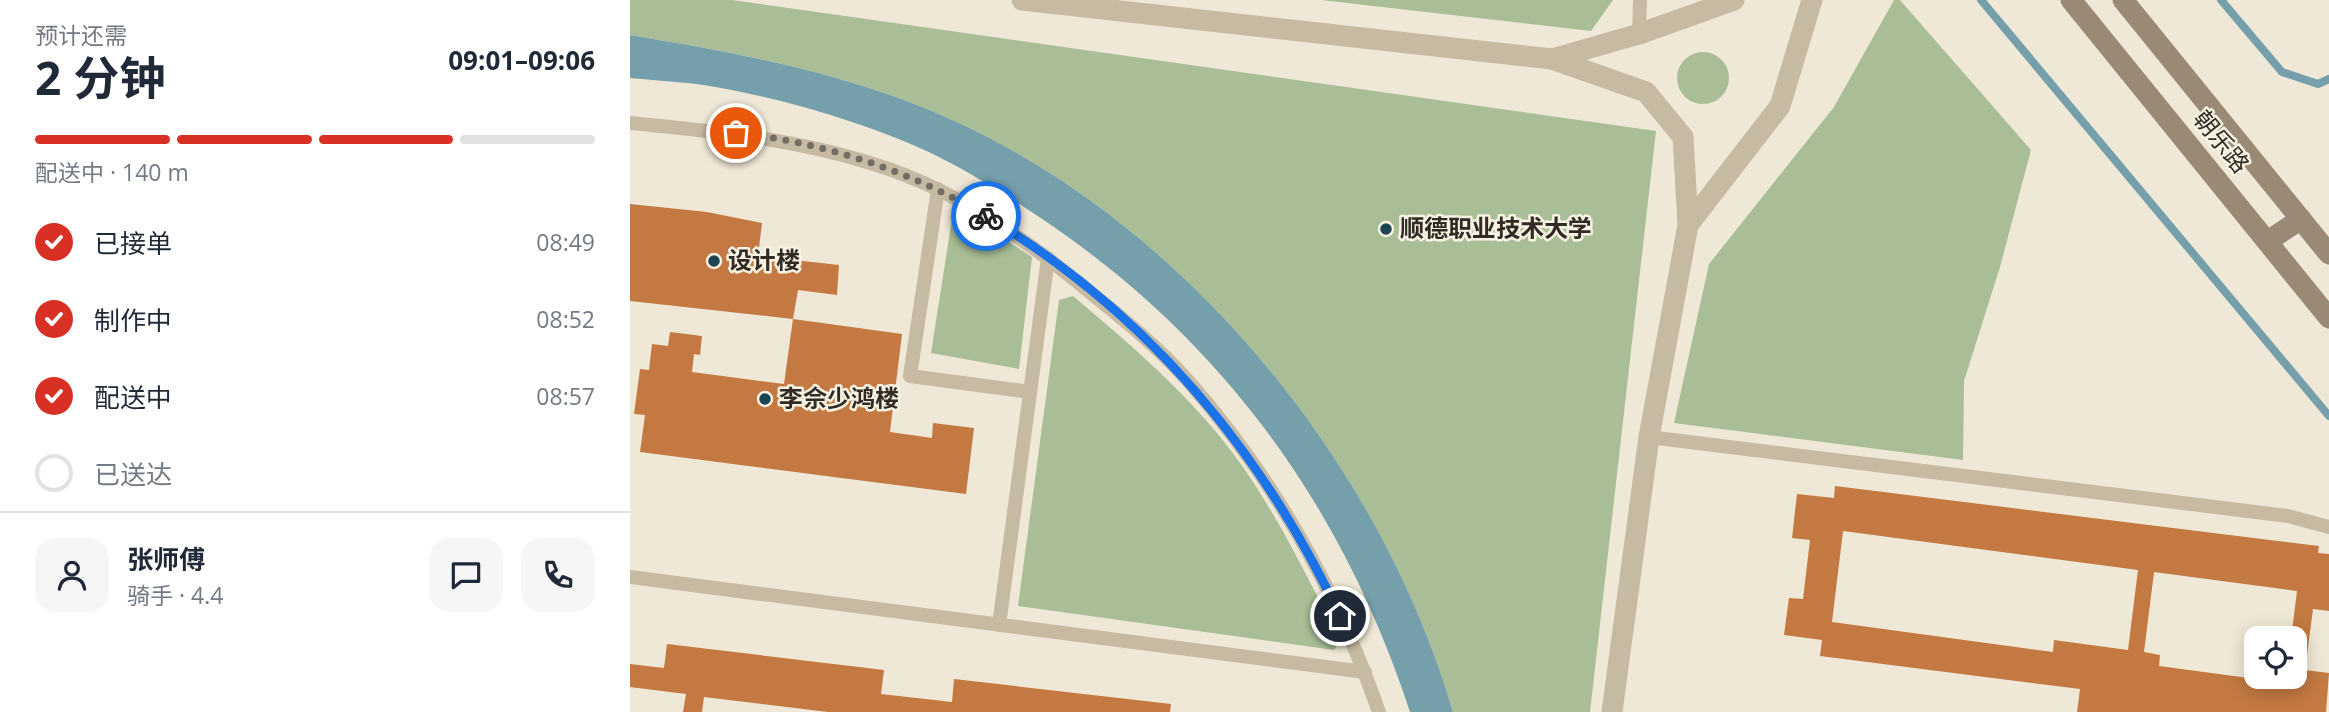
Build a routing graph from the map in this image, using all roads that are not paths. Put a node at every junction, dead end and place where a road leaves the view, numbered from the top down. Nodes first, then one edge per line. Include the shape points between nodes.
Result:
1 (1022, 0) edge
2 (1640, 0) edge
3 (1734, 0) edge
4 (1812, 0) edge
5 (2071, 0) edge
6 (2123, 0) edge
7 (1639, 34) junction
8 (1552, 59) junction
9 (630, 123) edge
10 (938, 189) junction
11 (2301, 219) junction
12 (1688, 225) junction
13 (2268, 241) junction
14 (2329, 254) edge
15 (1048, 258) junction
16 (2329, 318) edge
17 (1030, 392) junction
18 (1649, 437) junction
19 (2329, 527) edge
20 (630, 577) edge
21 (999, 625) junction
22 (1365, 672) junction
23 (1378, 712) edge
24 (1612, 712) edge

1 - 8 street
2 - 7 lane
3 - 7 street
4 - 12 street via 1780,106
5 - 13 street, 朝乐路
6 - 11 street, 朝乐路
7 - 8 street
8 - 12 street via 1646,92 1683,137
9 - 10 lane via 762,136 904,174
10 - 15 lane
10 - 17 lane via 910,376
11 - 13 street
11 - 14 street, 朝乐路
12 - 18 street
13 - 16 street, 朝乐路
15 - 17 lane
15 - 22 lane via 1127,322 1189,381 1247,452 1294,526
17 - 21 lane
18 - 19 lane via 2288,516
18 - 24 street
20 - 21 lane
21 - 22 lane
22 - 23 lane

